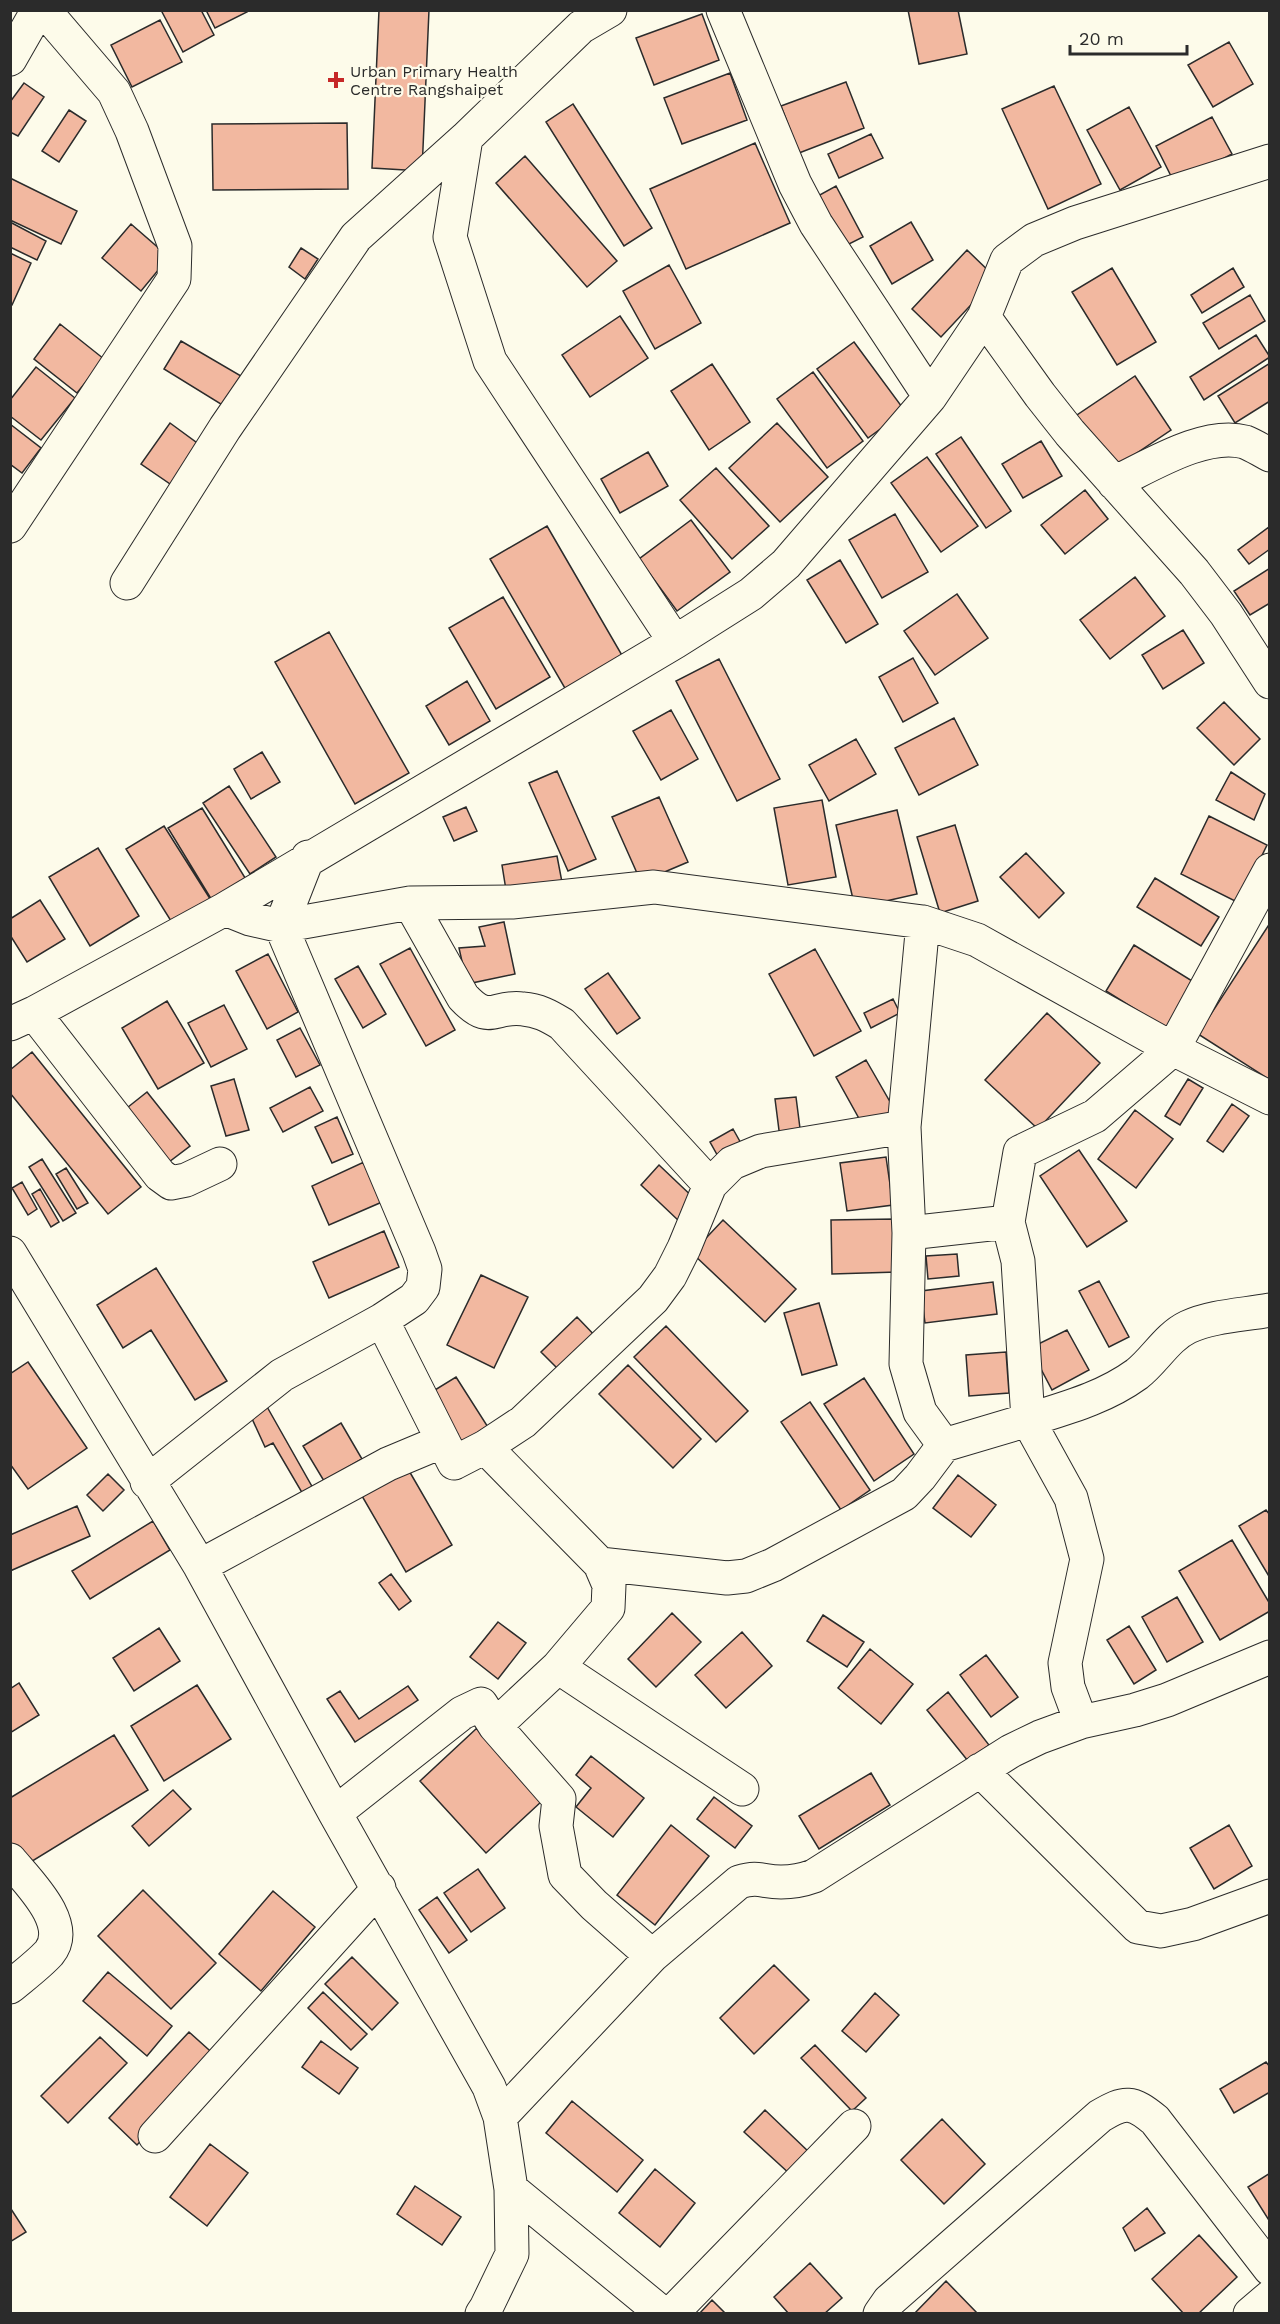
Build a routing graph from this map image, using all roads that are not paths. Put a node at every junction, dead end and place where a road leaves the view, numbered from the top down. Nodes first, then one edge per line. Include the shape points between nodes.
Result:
1 (38, 10) edge
2 (44, 10) edge
3 (610, 10) edge
4 (723, 10) edge
5 (10, 59) edge
6 (466, 138) junction
7 (1269, 161) edge
8 (984, 317) junction
9 (930, 397) junction
10 (1269, 454) edge
11 (1114, 483) junction
12 (10, 526) edge
13 (127, 583) dead end
14 (675, 642) junction
15 (1269, 682) edge
16 (308, 857) junction
17 (1269, 870) edge
18 (410, 903) junction
19 (225, 909) junction
20 (923, 922) junction
21 (281, 926) junction
22 (22, 1019) edge
23 (1173, 1049) junction
24 (1269, 1098) edge
25 (904, 1127) junction
26 (220, 1164) dead end
27 (710, 1185) junction
28 (1008, 1222) junction
29 (909, 1233) junction
30 (10, 1253) edge
31 (1269, 1310) edge
32 (382, 1320) junction
33 (1028, 1420) junction
34 (443, 1441) junction
35 (944, 1445) junction
36 (485, 1447) junction
37 (147, 1482) junction
38 (600, 1564) junction
39 (200, 1566) junction
40 (1269, 1657) edge
41 (558, 1666) junction
42 (1081, 1722) junction
43 (495, 1726) junction
44 (980, 1770) junction
45 (742, 1789) dead end
46 (335, 1813) junction
47 (10, 1860) edge
48 (379, 1888) junction
49 (1269, 1896) edge
50 (652, 1956) junction
51 (10, 1988) edge
52 (501, 2117) junction
53 (854, 2126) dead end
54 (155, 2136) dead end
55 (511, 2189) junction
56 (1269, 2270) edge
57 (1269, 2297) edge
58 (482, 2313) edge
59 (663, 2313) edge
60 (671, 2313) edge
61 (880, 2313) edge
62 (1250, 2313) edge

1 - 5 street
2 - 12 street via 114,92 175,246 174,279
3 - 6 street via 580,27
4 - 9 street via 795,184 816,224
6 - 13 street via 356,237 225,428
6 - 14 street via 450,237 490,361
7 - 8 street via 1075,223 1034,240 1007,260
8 - 9 street
8 - 11 street via 1040,395
9 - 14 street via 786,564 751,594
10 - 11 street via 1244,442 1196,445
11 - 15 street via 1194,572
14 - 16 street
16 - 19 street
16 - 21 street
17 - 23 street
18 - 20 street via 512,902 654,886
18 - 21 street
18 - 27 street via 463,997 475,1010 488,1014 520,1008 544,1013 562,1024
19 - 21 street
19 - 22 street
20 - 23 street via 977,940
20 - 25 street
21 - 32 street via 424,1269 423,1287 414,1299
22 - 26 street via 160,1175 171,1183 179,1182
23 - 24 street
23 - 28 street via 1095,1116 1020,1152
25 - 27 street via 761,1151 732,1163
25 - 29 street
27 - 36 street via 670,1276 653,1299 523,1422
28 - 29 street
28 - 33 street via 1018,1261
29 - 35 street via 906,1364 920,1412
30 - 37 street
31 - 33 street via 1187,1328 1117,1388
32 - 34 street
32 - 37 street via 282,1375
33 - 35 street
33 - 42 street via 1071,1498 1087,1559 1065,1663 1068,1687
34 - 36 street via 453,1463
34 - 39 street via 388,1464
35 - 38 street via 904,1494 746,1576 728,1578
36 - 38 street
37 - 39 street
38 - 41 street via 609,1585 608,1608
39 - 46 street
40 - 42 street via 1167,1700
41 - 43 street
41 - 45 street
42 - 44 street via 1040,1737
43 - 46 street via 481,1704 462,1713
43 - 50 street via 559,1799 556,1826 565,1875
44 - 49 street via 1138,1927 1161,1931 1193,1924
44 - 50 street via 814,1876 795,1882 754,1878 739,1882
46 - 48 street
47 - 51 street via 42,1898 52,1916 55,1933 51,1951
48 - 52 street via 489,2087
48 - 54 street
50 - 52 street
52 - 55 street
53 - 60 street
55 - 58 street via 512,2254
55 - 59 street
56 - 61 street via 1155,2120 1139,2108 1118,2105 1091,2123
57 - 62 street

